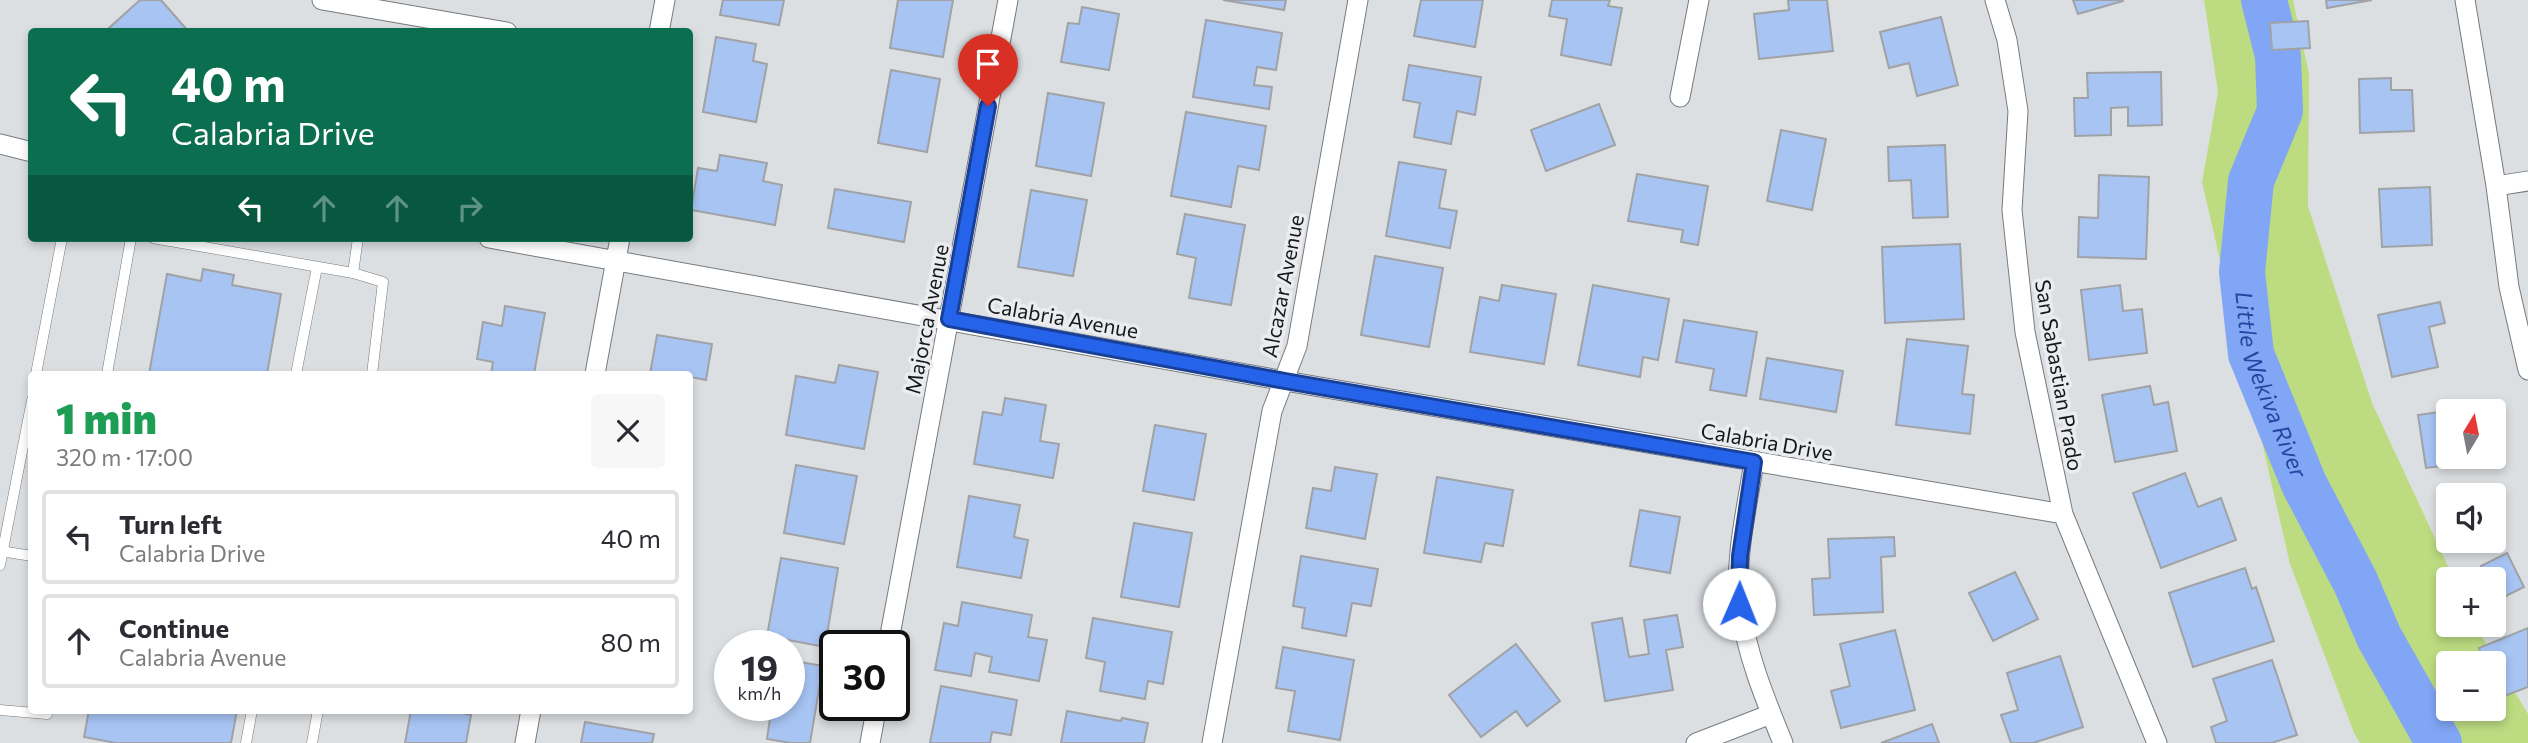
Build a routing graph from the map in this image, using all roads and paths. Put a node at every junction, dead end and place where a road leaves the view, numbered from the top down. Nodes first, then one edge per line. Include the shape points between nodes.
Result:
1 (322, 0) edge
2 (665, 0) edge
3 (1008, 0) edge
4 (1358, 0) edge
5 (1699, 0) edge
6 (1995, 0) edge
7 (2465, 0) edge
8 (483, 28) edge
9 (660, 28) edge
10 (1680, 97) dead end
11 (0, 144) edge
12 (28, 151) edge
13 (2528, 181) edge
14 (2496, 186) junction
15 (61, 242) edge
16 (130, 242) edge
17 (176, 242) edge
18 (358, 242) edge
19 (512, 242) edge
20 (619, 242) edge
21 (616, 260) junction
22 (317, 267) junction
23 (354, 273) junction
24 (949, 319) junction
25 (2528, 370) edge
26 (37, 371) edge
27 (108, 371) edge
28 (297, 371) edge
29 (372, 371) edge
30 (596, 371) edge
31 (1285, 381) junction
32 (1463, 412) joint
33 (28, 419) edge
34 (1754, 462) junction
35 (2063, 514) junction
36 (1, 551) edge
37 (28, 555) edge
38 (0, 565) edge
39 (891, 630) edge
40 (0, 710) edge
41 (28, 712) edge
42 (251, 714) edge
43 (317, 714) edge
44 (530, 714) edge
45 (1771, 714) junction
46 (874, 721) edge
47 (246, 743) edge
48 (312, 743) edge
49 (525, 743) edge
50 (870, 743) edge
51 (1212, 743) edge
52 (1696, 743) edge
53 (1783, 743) edge
54 (2157, 743) edge

1 - 8 street
2 - 9 street
3 - 24 street, Majorca Avenue
4 - 31 street, Alcazar Avenue via 1297,346
5 - 10 street
6 - 35 street, San Sabastian Prado via 2007,40 2018,111 2012,210 2025,332
7 - 14 street
11 - 12 street
13 - 14 street
14 - 25 street via 2509,287
15 - 26 lane
16 - 27 lane
17 - 22 lane
18 - 23 lane
19 - 21 street, Calabria Avenue
20 - 21 street
21 - 24 street, Calabria Avenue
21 - 30 street
22 - 23 lane
22 - 28 lane
23 - 29 lane via 383,282
24 - 31 street, Calabria Avenue
24 - 39 street, Majorca Avenue
31 - 32 street, Calabria Avenue
31 - 51 street, Alcazar Avenue via 1272,411
32 - 34 street, Calabria Drive
33 - 36 lane
34 - 35 street, Calabria Drive
34 - 45 street via 1740,556 1739,604
35 - 54 street, San Sabastian Prado
36 - 37 lane
36 - 38 lane
40 - 41 lane
42 - 47 lane
43 - 48 lane
44 - 49 street
45 - 52 street
45 - 53 street
46 - 50 street

